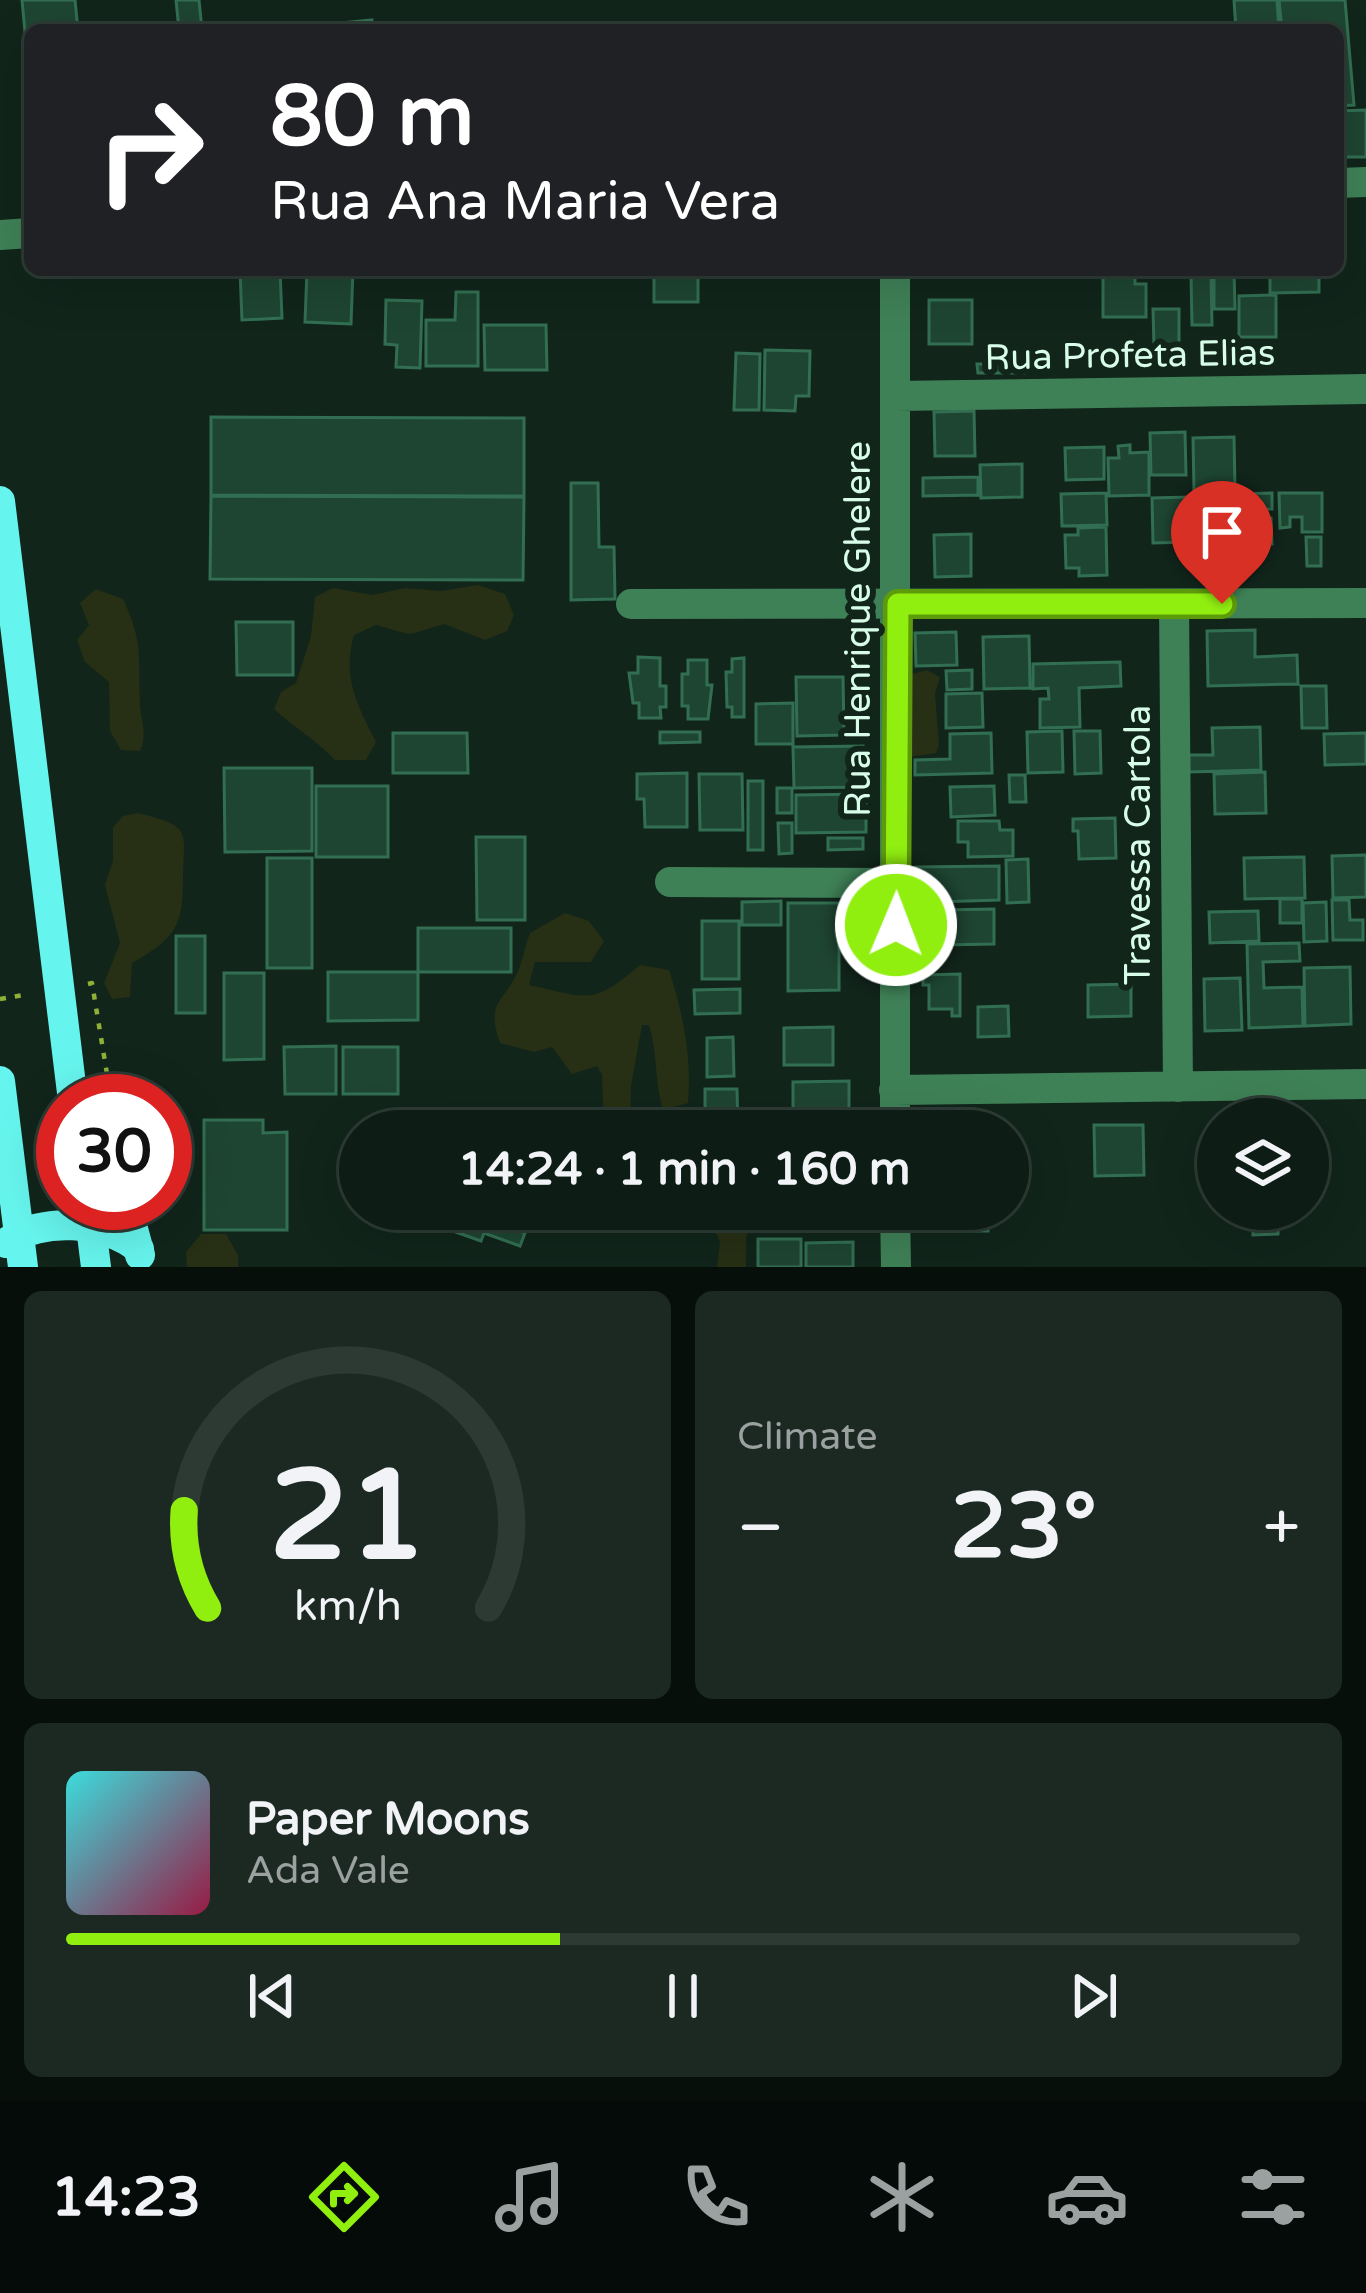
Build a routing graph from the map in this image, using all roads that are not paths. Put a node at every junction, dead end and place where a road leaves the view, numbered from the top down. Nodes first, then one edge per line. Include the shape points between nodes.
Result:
1 (895, 276) edge
2 (1366, 389) edge
3 (895, 396) junction
4 (0, 501) edge
5 (1366, 603) edge
6 (631, 604) dead end
7 (898, 604) junction
8 (1174, 604) junction
9 (670, 882) dead end
10 (896, 883) junction
11 (73, 1074) edge
12 (0, 1081) edge
13 (1366, 1084) edge
14 (1178, 1087) junction
15 (894, 1090) junction
16 (894, 1110) edge
17 (39, 1230) edge
18 (91, 1230) edge
19 (114, 1230) edge
20 (895, 1230) edge
21 (9, 1240) edge
22 (141, 1258) edge
23 (23, 1267) edge
24 (96, 1267) edge
25 (896, 1267) edge

1 - 3 street, Rua Henrique Ghelere
2 - 3 street, Rua Profeta Elias
3 - 7 street, Rua Henrique Ghelere
4 - 11 main road
5 - 8 street
6 - 7 street
7 - 8 street
7 - 10 street, Rua Henrique Ghelere
8 - 14 street, Travessa Cartola
9 - 10 street
10 - 15 street, Rua Henrique Ghelere
12 - 21 main road
13 - 14 street
14 - 15 street
15 - 16 street, Rua Henrique Ghelere
17 - 21 main road
18 - 24 main road
19 - 22 main road
20 - 25 street
21 - 23 main road

